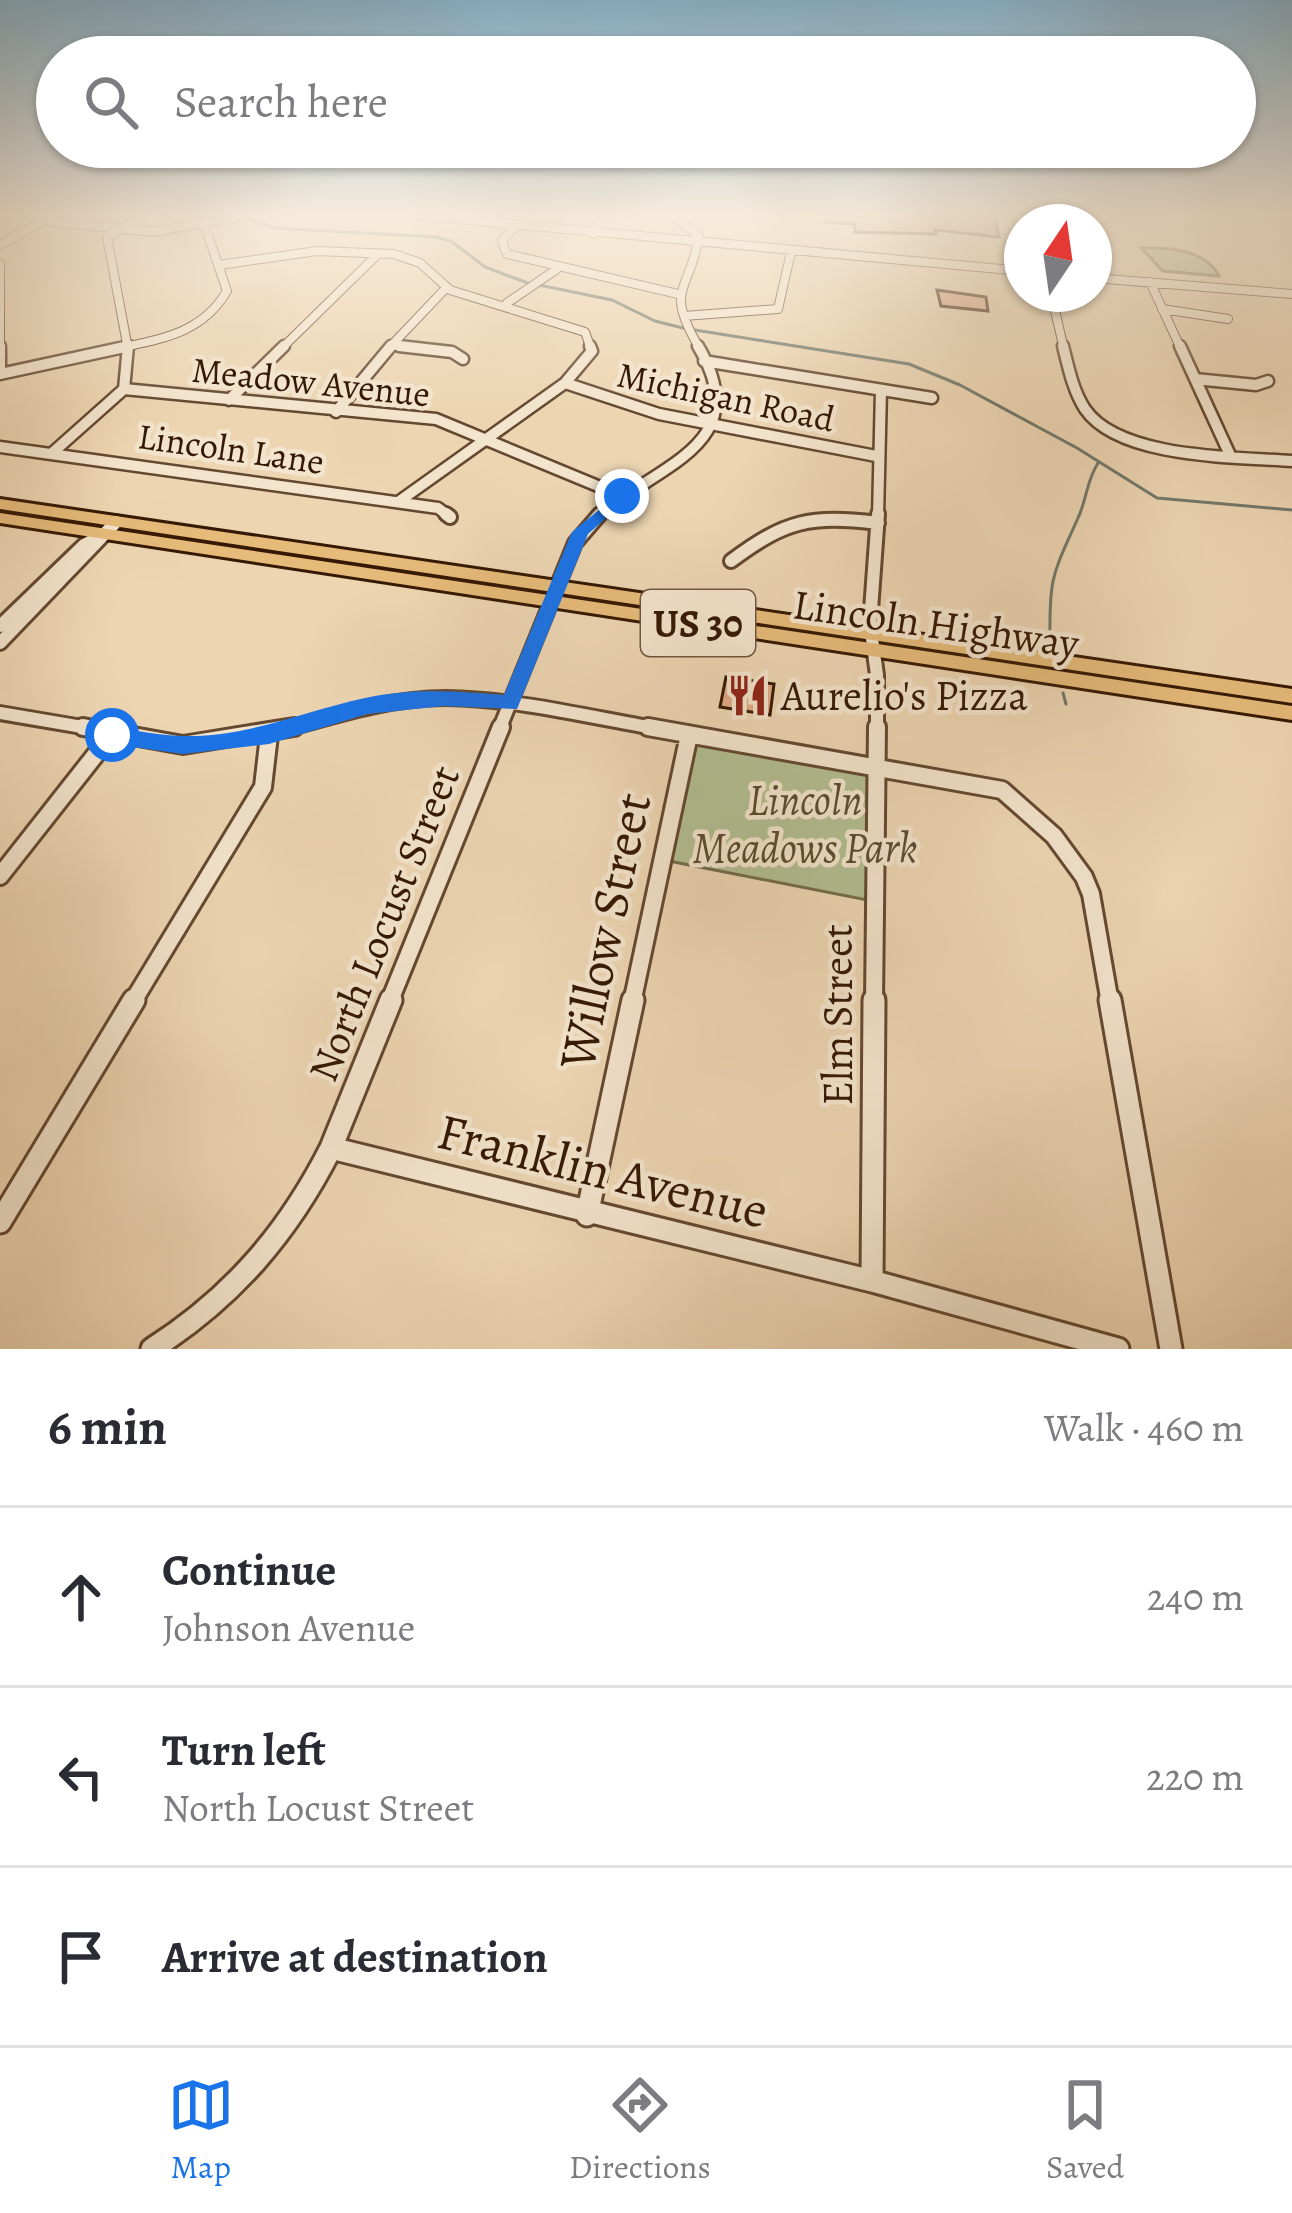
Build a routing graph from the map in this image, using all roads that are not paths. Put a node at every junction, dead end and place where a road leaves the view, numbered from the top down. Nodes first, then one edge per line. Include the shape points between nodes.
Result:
1 (0, 279) edge
2 (115, 279) edge
3 (223, 279) edge
4 (353, 279) edge
5 (436, 279) edge
6 (542, 279) edge
7 (605, 279) edge
8 (684, 279) edge
9 (785, 279) edge
10 (1112, 279) edge
11 (1150, 282) junction
12 (446, 288) junction
13 (678, 294) junction
14 (1292, 294) edge
15 (507, 303) junction
16 (1162, 309) junction
17 (1056, 312) edge
18 (684, 316) junction
19 (1228, 319) dead end
20 (392, 344) junction
21 (128, 346) junction
22 (463, 359) dead end
23 (704, 361) junction
24 (0, 373) edge
25 (1195, 379) junction
26 (1268, 381) dead end
27 (565, 383) junction
28 (124, 389) junction
29 (881, 390) junction
30 (932, 398) dead end
31 (230, 400) junction
32 (336, 412) junction
33 (710, 424) junction
34 (486, 437) junction
35 (0, 446) edge
36 (51, 454) junction
37 (1230, 455) junction
38 (876, 456) junction
39 (1292, 460) edge
40 (622, 496) junction
41 (398, 502) junction
42 (0, 504) edge
43 (450, 517) dead end
44 (0, 518) edge
45 (878, 523) junction
46 (110, 528) junction
47 (731, 561) dead end
48 (554, 593) junction
49 (0, 626) edge
50 (0, 643) edge
51 (875, 643) junction
52 (1292, 696) edge
53 (510, 703) junction
54 (0, 713) edge
55 (1292, 713) edge
56 (112, 735) junction
57 (269, 735) junction
58 (689, 735) junction
59 (874, 767) junction
60 (0, 876) edge
61 (331, 1148) junction
62 (586, 1215) junction
63 (0, 1222) edge
64 (872, 1281) junction
65 (152, 1349) edge
66 (1118, 1349) edge
67 (1171, 1349) edge

1 - 24 street
2 - 21 street
3 - 21 street via 227,291 209,315 174,337
4 - 31 street
5 - 12 street
6 - 15 street
7 - 13 street
8 - 13 street
9 - 18 street via 778,309
10 - 11 street
11 - 14 street
11 - 16 street
12 - 15 street
12 - 20 street
13 - 18 street
15 - 27 street via 585,332 592,350
16 - 19 street
16 - 25 street
17 - 37 street via 1093,418 1120,436
18 - 23 street
20 - 22 street
20 - 32 street
21 - 24 street
21 - 28 street
23 - 29 street
23 - 33 street via 719,398
25 - 26 street
25 - 37 street
27 - 33 street, Michigan Road
27 - 34 street
28 - 31 street, Meadow Avenue
28 - 36 street
29 - 30 street
29 - 38 street, Elm Street
31 - 32 street, Meadow Avenue
32 - 34 street, Meadow Avenue via 436,419
33 - 38 street, Michigan Road
33 - 40 street, North Locust Street via 686,454
34 - 40 street, Meadow Avenue
34 - 41 street
35 - 36 street, Lincoln Lane
36 - 41 street, Lincoln Lane
37 - 39 street
38 - 45 street, Elm Street
40 - 48 street, North Locust Street via 580,532
41 - 43 street, Lincoln Lane
42 - 46 main road, Lincoln Highway / US 30
44 - 46 main road, Lincoln Highway / US 30
45 - 47 street via 799,517
45 - 51 street, Elm Street
46 - 48 main road, Lincoln Highway / US 30
46 - 49 street
46 - 50 street
48 - 51 main road, Lincoln Highway / US 30
48 - 53 street, North Locust Street
51 - 52 main road, Lincoln Highway / US 30
51 - 55 main road, Lincoln Highway / US 30
51 - 59 street, Elm Street
53 - 57 street via 444,698 367,706
53 - 58 street
53 - 61 street, North Locust Street
54 - 56 street
56 - 57 street via 183,745
56 - 60 street
57 - 63 street via 263,787
58 - 59 street
58 - 62 street, Willow Street
59 - 64 street, Elm Street
59 - 67 street via 1002,790 1079,862
61 - 62 street, Franklin Avenue
61 - 65 street via 286,1230 249,1275
62 - 64 street, Franklin Avenue
64 - 66 street, Franklin Avenue

